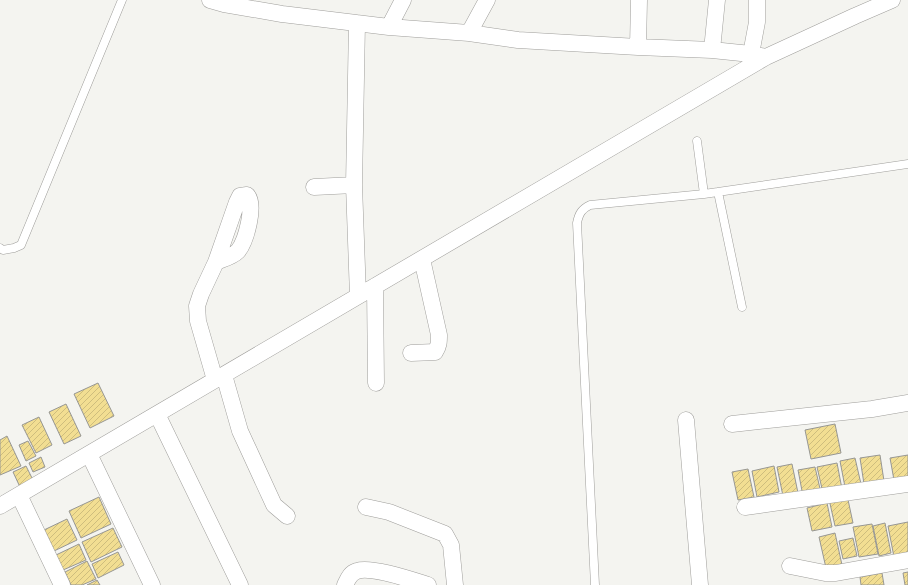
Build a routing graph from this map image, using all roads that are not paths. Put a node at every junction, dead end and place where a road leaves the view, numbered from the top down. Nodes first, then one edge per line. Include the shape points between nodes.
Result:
1 (122, 0) edge
2 (210, 0) edge
3 (403, 0) edge
4 (487, 0) edge
5 (639, 0) edge
6 (718, 0) edge
7 (757, 0) edge
8 (892, 0) edge
9 (855, 8) edge
10 (357, 24) junction
11 (389, 27) junction
12 (469, 33) junction
13 (638, 47) junction
14 (712, 50) junction
15 (758, 56) junction
16 (697, 141) dead end
17 (908, 164) edge
18 (354, 185) junction
19 (314, 187) dead end
20 (718, 192) junction
21 (704, 194) junction
22 (0, 248) edge
23 (422, 259) junction
24 (216, 262) dead end
25 (376, 286) junction
26 (358, 296) junction
27 (742, 308) dead end
28 (411, 353) dead end
29 (219, 378) junction
30 (376, 383) dead end
31 (908, 403) edge
32 (157, 414) junction
33 (686, 420) dead end
34 (732, 424) dead end
35 (89, 454) junction
36 (908, 484) edge
37 (19, 495) junction
38 (0, 506) edge
39 (366, 507) dead end
40 (745, 507) dead end
41 (287, 516) dead end
42 (908, 560) edge
43 (790, 566) dead end
44 (62, 585) edge
45 (152, 585) edge
46 (240, 585) edge
47 (345, 585) edge
48 (428, 585) edge
49 (455, 585) edge
50 (595, 585) edge
51 (700, 585) edge

1 - 22 lane via 21,245 3,250
2 - 10 street via 282,14
3 - 11 street
4 - 12 street
5 - 13 street
6 - 14 street
7 - 15 street
8 - 9 street
9 - 15 street
10 - 11 street
10 - 18 street
11 - 12 street
12 - 13 street via 518,40
13 - 14 street
14 - 15 street
15 - 23 street
16 - 21 lane
17 - 20 lane
18 - 19 street
18 - 26 street
20 - 21 lane
20 - 27 lane
21 - 50 lane via 590,205 579,214 577,223
23 - 25 street
23 - 28 street via 439,342 434,352
24 - 29 street via 201,294 198,321
25 - 26 street
25 - 30 street
26 - 29 street
29 - 32 street
29 - 41 street via 274,505
31 - 34 street
32 - 35 street
32 - 46 street
33 - 51 street
35 - 37 street
35 - 45 street
36 - 40 street
37 - 38 street
37 - 44 street
39 - 49 street via 389,512 445,534 451,545
42 - 43 street via 836,573
47 - 48 street via 350,575 366,570

